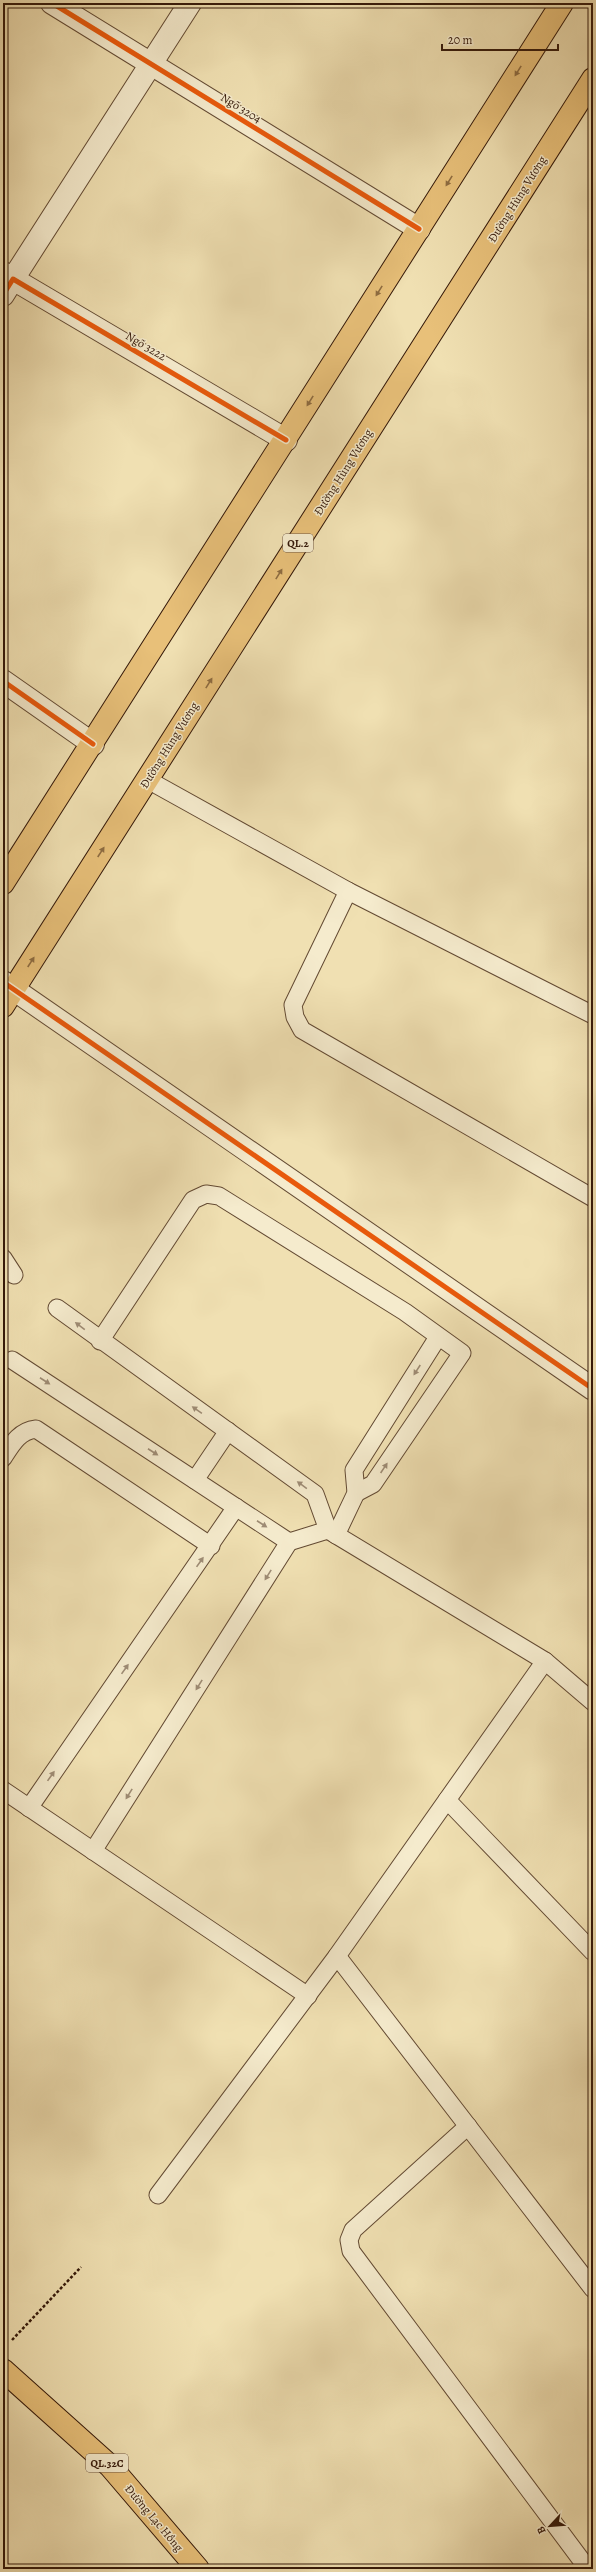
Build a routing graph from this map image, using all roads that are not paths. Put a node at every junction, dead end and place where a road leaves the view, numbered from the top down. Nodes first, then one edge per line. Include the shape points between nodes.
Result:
1 (52, 3) edge
2 (190, 3) edge
3 (562, 3) edge
4 (152, 65) junction
5 (593, 79) edge
6 (419, 229) junction
7 (6, 282) edge
8 (286, 440) junction
9 (3, 681) edge
10 (93, 744) junction
11 (148, 780) junction
12 (3, 883) edge
13 (348, 891) junction
14 (6, 993) edge
15 (593, 1015) edge
16 (593, 1198) edge
17 (3, 1258) edge
18 (14, 1275) dead end
19 (57, 1308) dead end
20 (438, 1337) junction
21 (100, 1341) junction
22 (12, 1360) dead end
23 (593, 1389) edge
24 (228, 1431) junction
25 (3, 1458) edge
26 (195, 1480) junction
27 (356, 1493) junction
28 (236, 1507) junction
29 (332, 1533) junction
30 (289, 1542) junction
31 (211, 1546) junction
32 (545, 1661) junction
33 (593, 1702) edge
34 (3, 1790) edge
35 (447, 1800) junction
36 (29, 1808) junction
37 (93, 1851) junction
38 (593, 1952) edge
39 (337, 1956) junction
40 (308, 1996) junction
41 (468, 2126) junction
42 (158, 2195) dead end
43 (593, 2289) edge
44 (3, 2370) edge
45 (198, 2569) edge
46 (588, 2569) edge

1 - 4 street, Ngõ 3204
2 - 4 street
3 -> 6 main road
4 - 6 street, Ngõ 3204
4 - 7 street
11 -> 5 main road, Đường Hùng Vương / QL.2
6 -> 8 main road
7 - 8 street, Ngõ 3222
8 - 10 main road
9 - 10 street
10 - 12 main road
11 - 13 lane
14 -> 11 main road, Đường Hùng Vương / QL.2
13 - 15 lane
13 - 16 lane via 293,1005 302,1030
14 - 23 street
17 - 18 lane
21 -> 19 lane
20 - 21 lane via 404,1312 219,1196 206,1194 194,1200
20 -> 27 lane via 354,1470
27 -> 20 lane via 373,1484 462,1353
24 -> 21 lane
22 -> 26 lane
24 - 26 lane
29 -> 24 lane via 314,1494
25 - 31 lane via 21,1434 36,1429
26 - 28 lane
27 - 29 lane
28 -> 30 lane
28 - 31 lane
29 - 30 lane
29 - 32 lane
30 -> 37 lane
36 -> 31 lane
32 - 33 lane
32 - 35 lane
34 - 36 lane
35 - 38 lane
35 - 39 lane
36 - 37 lane
37 - 40 lane
39 - 40 lane
39 - 41 lane
40 - 42 lane
41 - 43 lane
41 - 46 lane via 353,2230 349,2240 351,2251
44 - 45 main road, Đường Lạc Hồng / QL.32C via 110,2466

